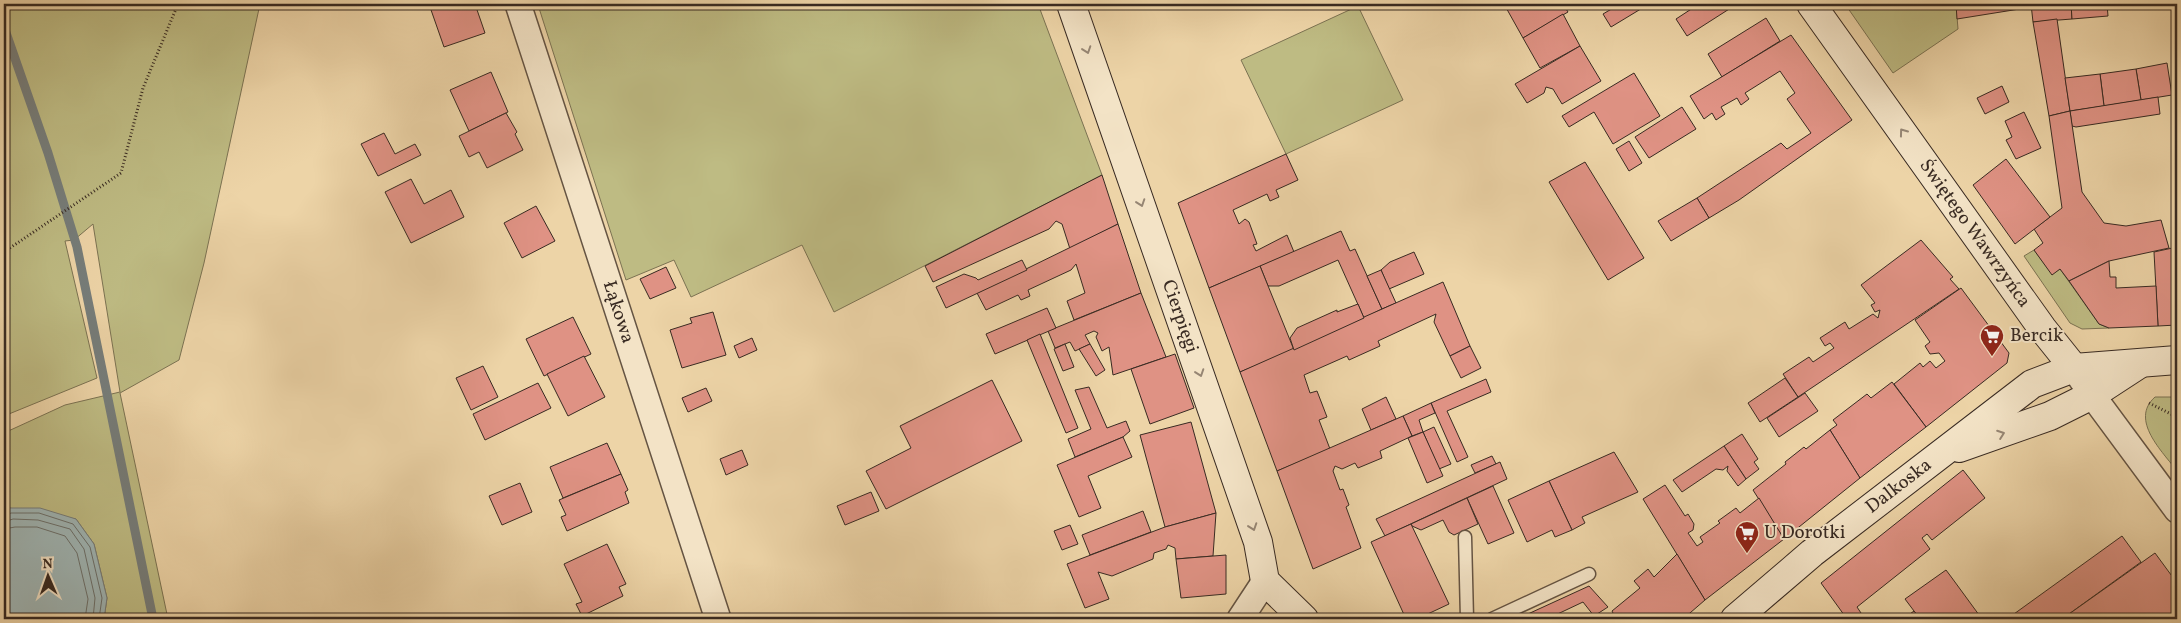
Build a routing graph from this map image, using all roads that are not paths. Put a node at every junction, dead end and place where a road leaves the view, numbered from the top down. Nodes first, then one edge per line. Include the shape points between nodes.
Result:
1 (518, 4) edge
2 (1071, 4) edge
3 (1811, 4) edge
4 (2177, 360) edge
5 (2141, 363) junction
6 (2074, 368) junction
7 (2092, 396) junction
8 (1938, 455) junction
9 (2177, 510) edge
10 (1465, 538) dead end
11 (1589, 574) dead end
12 (1266, 581) junction
13 (1738, 618) edge
14 (718, 619) edge
15 (1240, 619) edge
16 (1304, 619) edge
17 (1467, 619) edge
18 (1492, 619) edge

1 - 14 street, Łąkowa
2 -> 12 street, Cierpięgi via 1258,542
6 -> 3 street, Świętego Wawrzyńca via 2042,328
4 - 5 street, Dalkoska
5 - 6 street, Dalkoska
5 - 7 street
6 - 7 street, Świętego Wawrzyńca
6 - 8 street, Dalkoska via 2032,384
8 -> 7 street via 2050,416
7 - 9 street, Świętego Wawrzyńca
8 - 13 street, Dalkoska via 1812,553
10 - 17 lane
11 - 18 lane
12 - 15 street
12 - 16 street

